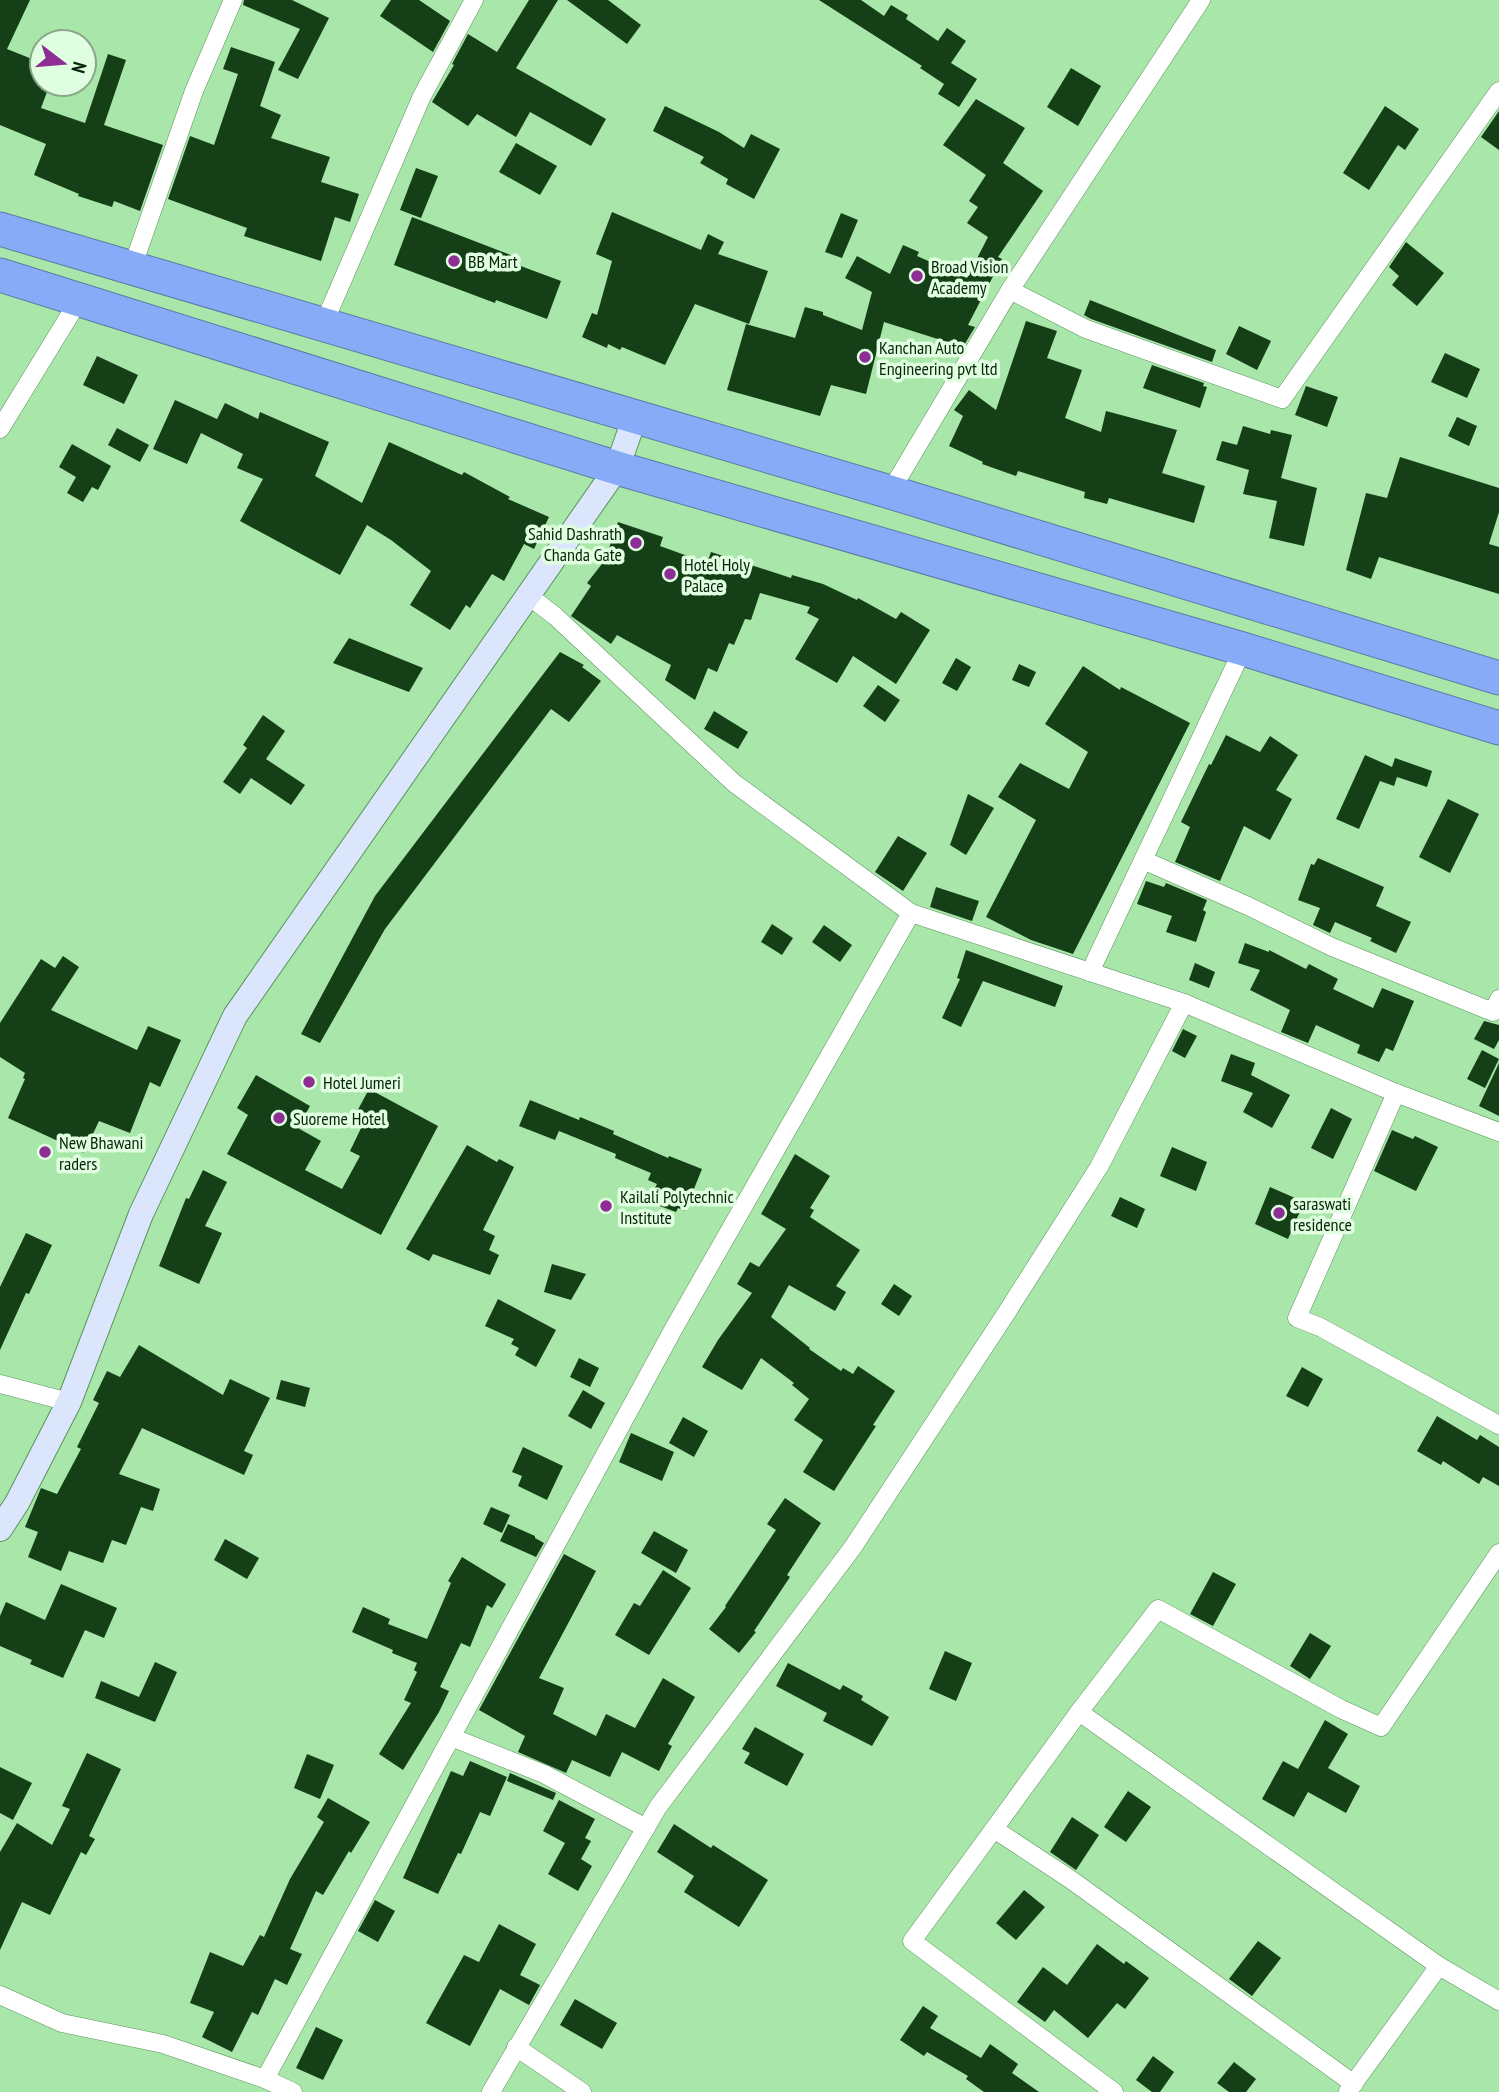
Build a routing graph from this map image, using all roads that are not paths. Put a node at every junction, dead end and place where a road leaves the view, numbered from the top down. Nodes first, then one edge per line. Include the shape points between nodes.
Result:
1 (233, 0) edge
2 (474, 0) edge
3 (1200, 0) edge
4 (1499, 91) edge
5 (0, 229) edge
6 (132, 268) junction
7 (0, 275) edge
8 (1010, 290) junction
9 (79, 300) junction
10 (324, 323) junction
11 (635, 417) junction
12 (0, 429) edge
13 (617, 468) junction
14 (890, 492) junction
15 (529, 596) junction
16 (1243, 649) junction
17 (1499, 678) edge
18 (1499, 728) edge
19 (1143, 860) junction
20 (911, 913) junction
21 (1090, 972) junction
22 (1499, 999) edge
23 (1184, 1003) junction
24 (1396, 1093) junction
25 (1499, 1132) edge
26 (0, 1384) edge
27 (69, 1402) junction
28 (1499, 1425) edge
29 (0, 1529) edge
30 (1499, 1553) edge
31 (1079, 1712) junction
32 (451, 1737) junction
33 (646, 1828) junction
34 (994, 1829) junction
35 (1439, 1966) junction
36 (0, 1995) edge
37 (1499, 2001) edge
38 (516, 2047) junction
39 (265, 2079) junction
40 (1351, 2088) edge
41 (293, 2092) edge
42 (491, 2092) edge
43 (582, 2092) edge
44 (1114, 2092) edge

1 - 6 street via 194,91
2 - 10 street via 422,96
3 - 8 street
4 - 8 street via 1282,399 1086,329
5 - 6 highway
6 - 10 highway
7 - 9 highway
8 - 14 street
9 - 12 street
9 - 13 highway
10 - 11 highway
11 - 13 street
11 - 14 highway
13 - 15 street
13 - 16 highway
14 - 17 highway
15 - 20 street via 734,783
15 - 27 street via 234,1016 141,1214
16 - 18 highway
16 - 19 street
19 - 21 street
19 - 22 street via 1439,992 1493,1012
20 - 21 street
20 - 32 street via 667,1340
21 - 23 street
23 - 24 street
23 - 33 street via 1099,1167 1007,1312 853,1547
24 - 25 street
24 - 28 street via 1297,1318
26 - 27 street
27 - 29 street
30 - 31 street via 1381,1727 1158,1609
31 - 34 street
31 - 35 street
32 - 33 street via 544,1774
32 - 39 street
33 - 38 street
34 - 40 street via 1070,1879
34 - 44 street via 912,1941
35 - 37 street
35 - 40 street
36 - 39 street via 62,2023 163,2044
38 - 42 street
38 - 43 street
39 - 41 street

